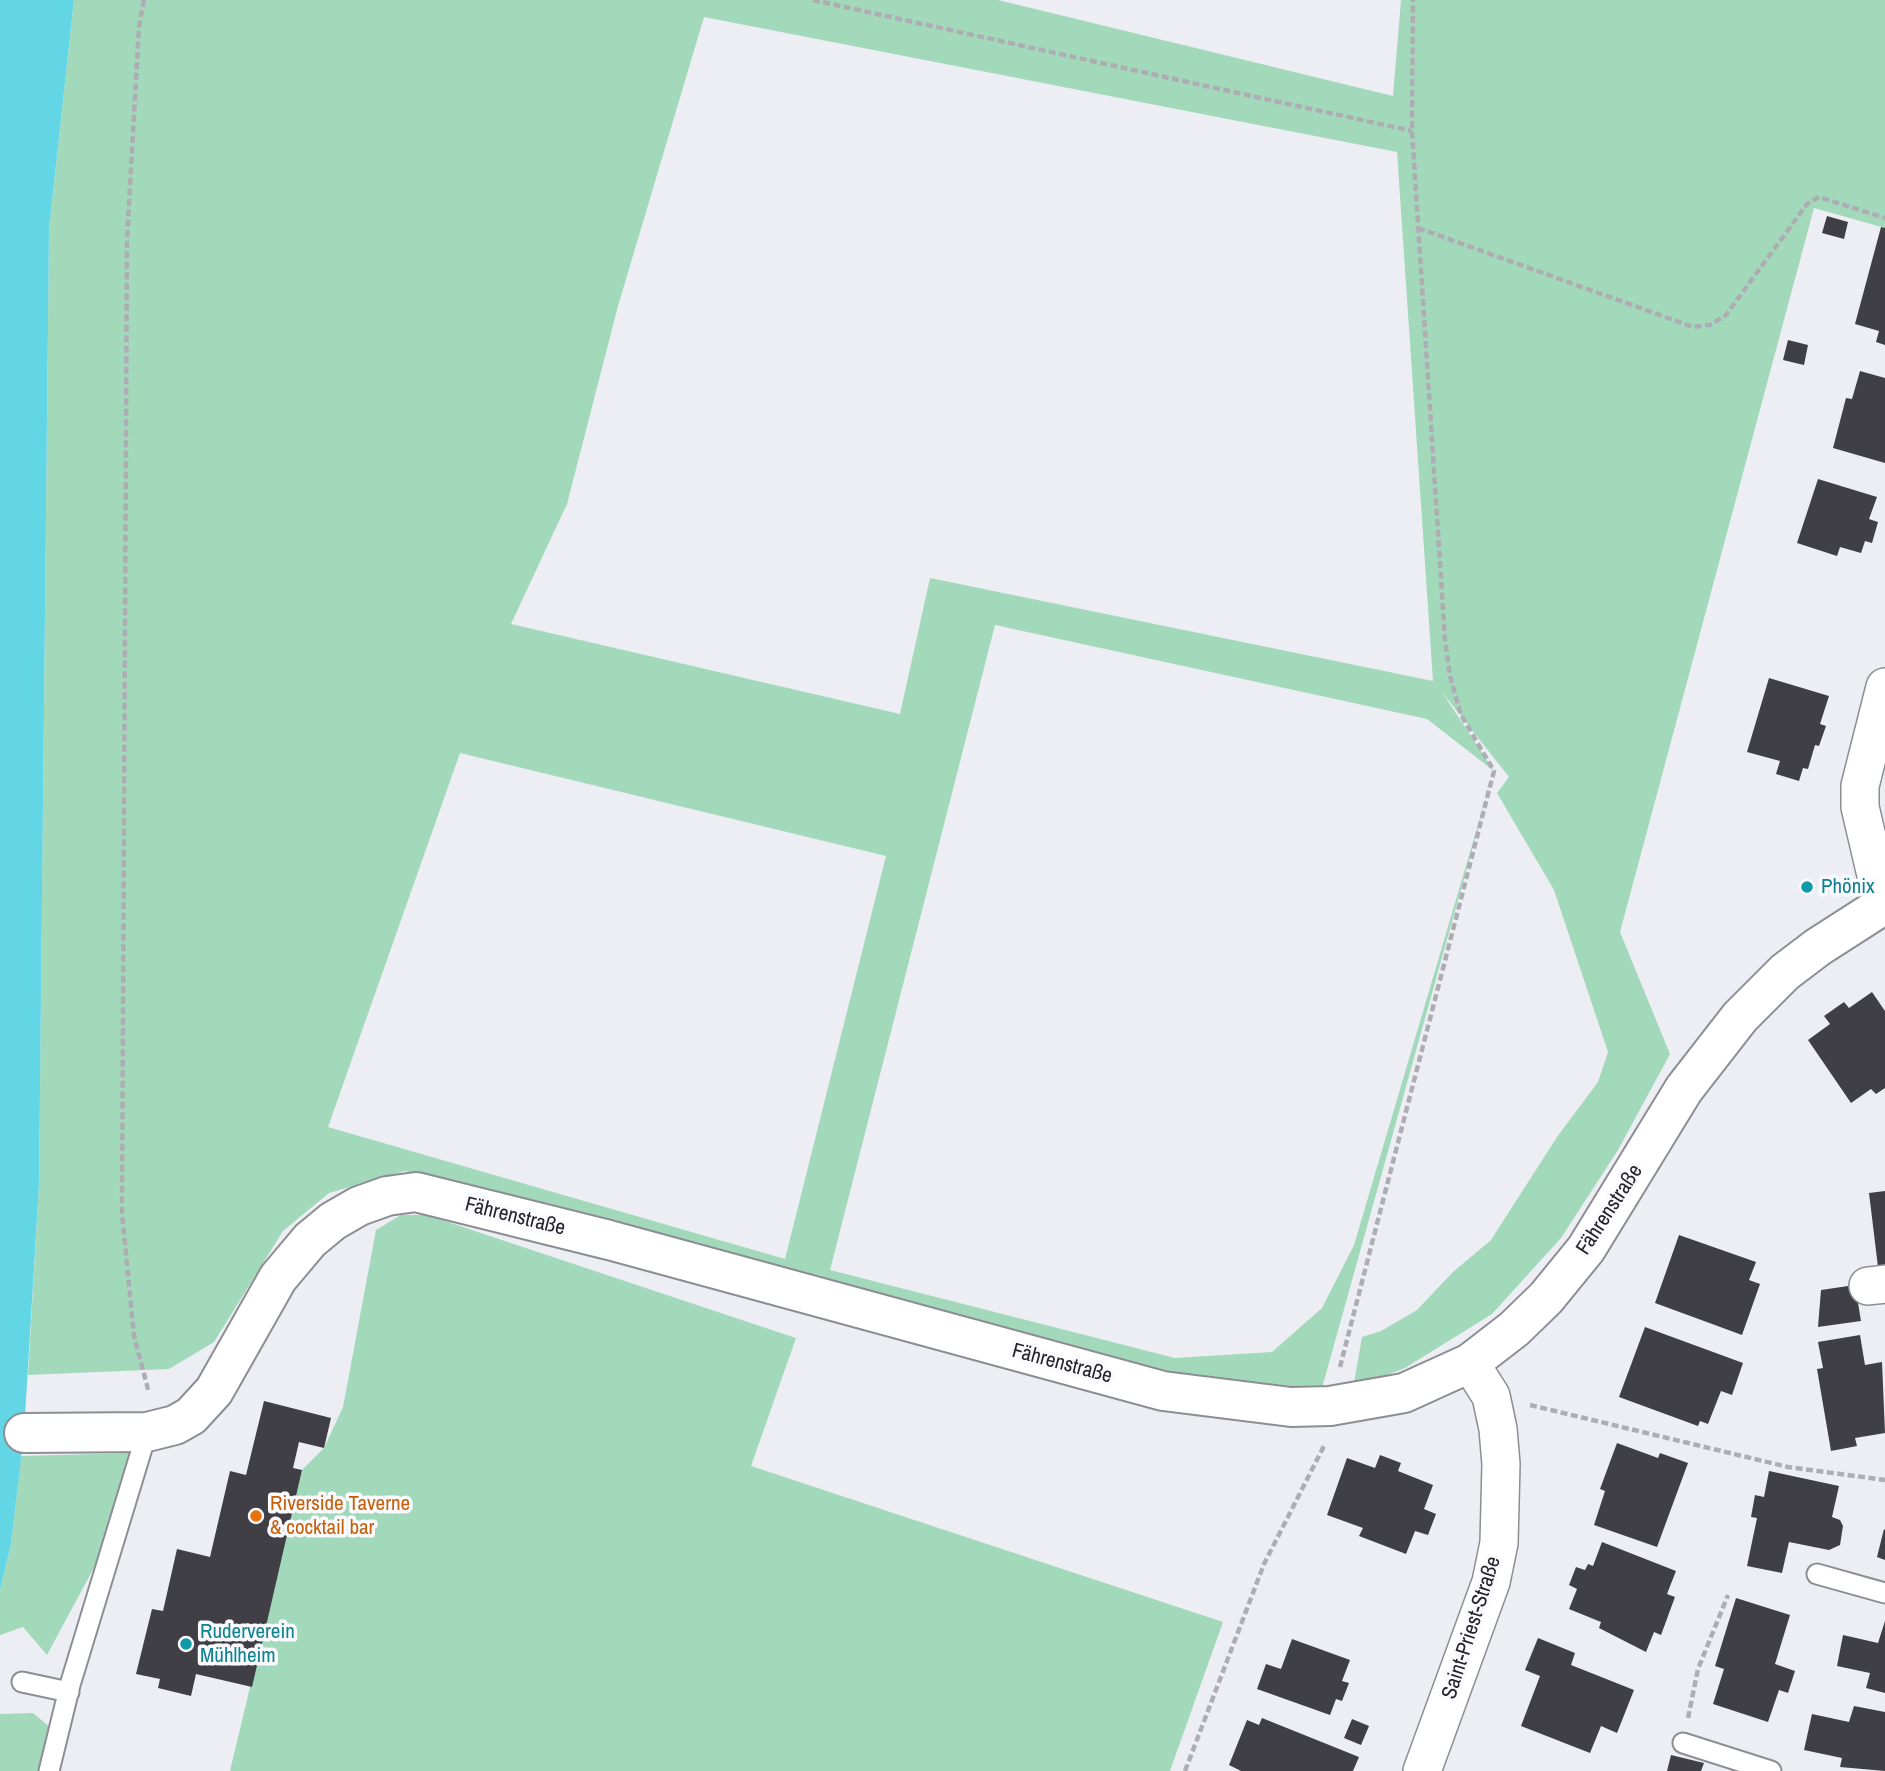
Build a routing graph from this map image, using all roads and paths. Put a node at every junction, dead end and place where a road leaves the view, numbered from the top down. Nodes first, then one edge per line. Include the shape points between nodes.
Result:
1 (144, 0) edge
2 (813, 0) edge
3 (1413, 0) edge
4 (1412, 131) junction
5 (1885, 218) edge
6 (1418, 228) junction
7 (1885, 687) edge
8 (1884, 904) edge
9 (1470, 1363) junction
10 (1491, 1396) junction
11 (1330, 1406) junction
12 (147, 1432) junction
13 (24, 1433) dead end
14 (1885, 1480) edge
15 (1817, 1574) dead end
16 (1885, 1593) edge
17 (1728, 1595) dead end
18 (22, 1682) dead end
19 (69, 1692) junction
20 (1683, 1743) joint
21 (49, 1771) edge
22 (1185, 1771) edge
23 (1422, 1771) edge
24 (1771, 1771) edge

1 - 12 path via 127,240 122,1213 134,1336 150,1398
2 - 4 path
3 - 4 path
4 - 6 path
5 - 6 path via 1819,197 1807,204 1726,315 1710,326 1693,327
6 - 11 path via 1450,676 1461,715 1494,771
7 - 8 street via 1860,786 1860,807
8 - 9 street, Fährenstraße via 1796,963 1740,1017 1684,1089 1586,1250 1546,1298
9 - 10 street, Saint-Priest-Straße
9 - 11 street, Fährenstraße via 1404,1393
10 - 14 path via 1788,1467
10 - 23 street, Saint-Priest-Straße via 1501,1464 1499,1543 1488,1592
11 - 12 street, Fährenstraße via 1255,1405 1163,1391 416,1192 359,1206 310,1240 278,1278 214,1391 175,1425
11 - 22 path via 1325,1444 1264,1564
12 - 13 street, Fährenstraße
12 - 19 lane
15 - 16 lane
17 - 20 path via 1698,1669
18 - 19 lane
19 - 21 lane
20 - 24 lane

